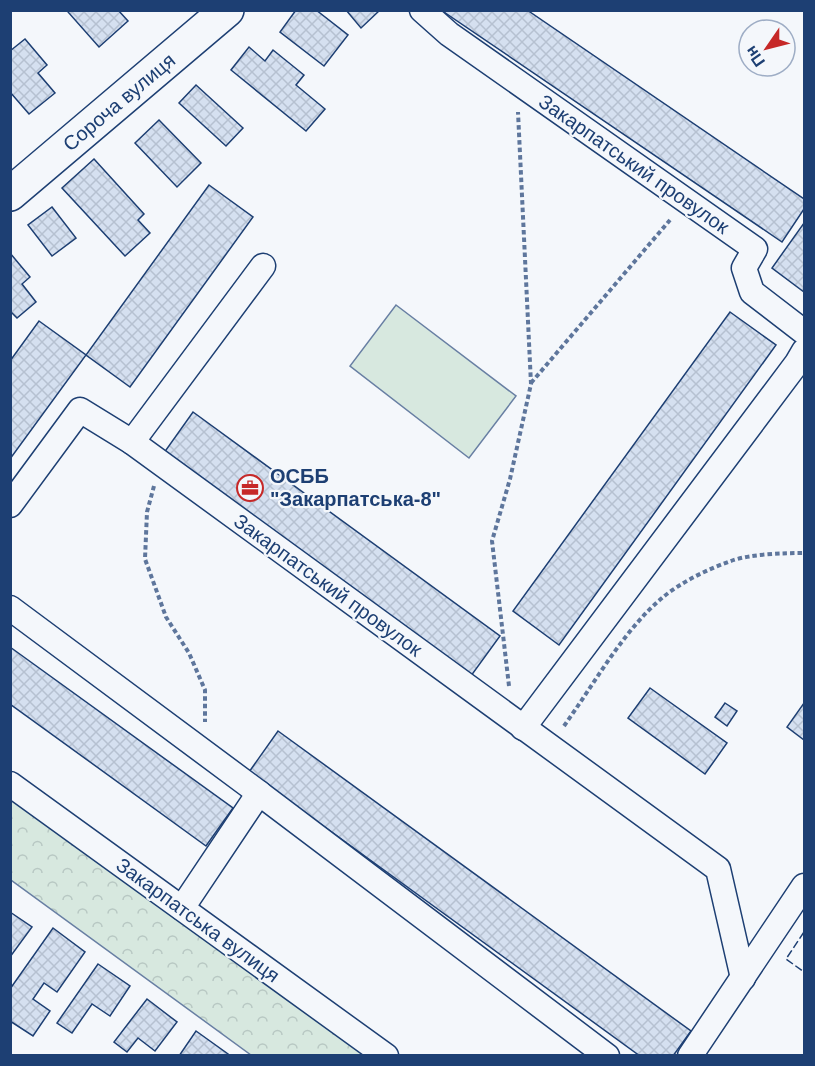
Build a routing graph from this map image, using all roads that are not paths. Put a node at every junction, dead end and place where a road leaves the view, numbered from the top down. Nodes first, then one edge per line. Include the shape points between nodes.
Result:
1 (227, 10) edge
2 (422, 10) edge
3 (10, 194) edge
4 (262, 266) dead end
5 (804, 332) edge
6 (804, 351) edge
7 (132, 442) junction
8 (10, 505) edge
9 (10, 608) edge
10 (518, 724) junction
11 (10, 784) edge
12 (259, 793) junction
13 (804, 886) edge
14 (182, 908) junction
15 (743, 978) junction
16 (386, 1056) edge
17 (607, 1056) edge
18 (690, 1056) edge

1 - 3 main road, Сороча вулиця
2 - 5 street, Закарпатський провулок via 449,34 755,249 744,268 752,292
4 - 7 street
6 - 10 street
7 - 8 street, Закарпатський провулок via 80,410
7 - 10 street, Закарпатський провулок
9 - 12 street
10 - 15 street, Закарпатський провулок via 718,869
11 - 14 street, Закарпатська вулиця
12 - 14 street
12 - 17 street
13 - 15 street
14 - 16 street, Закарпатська вулиця
15 - 18 street

